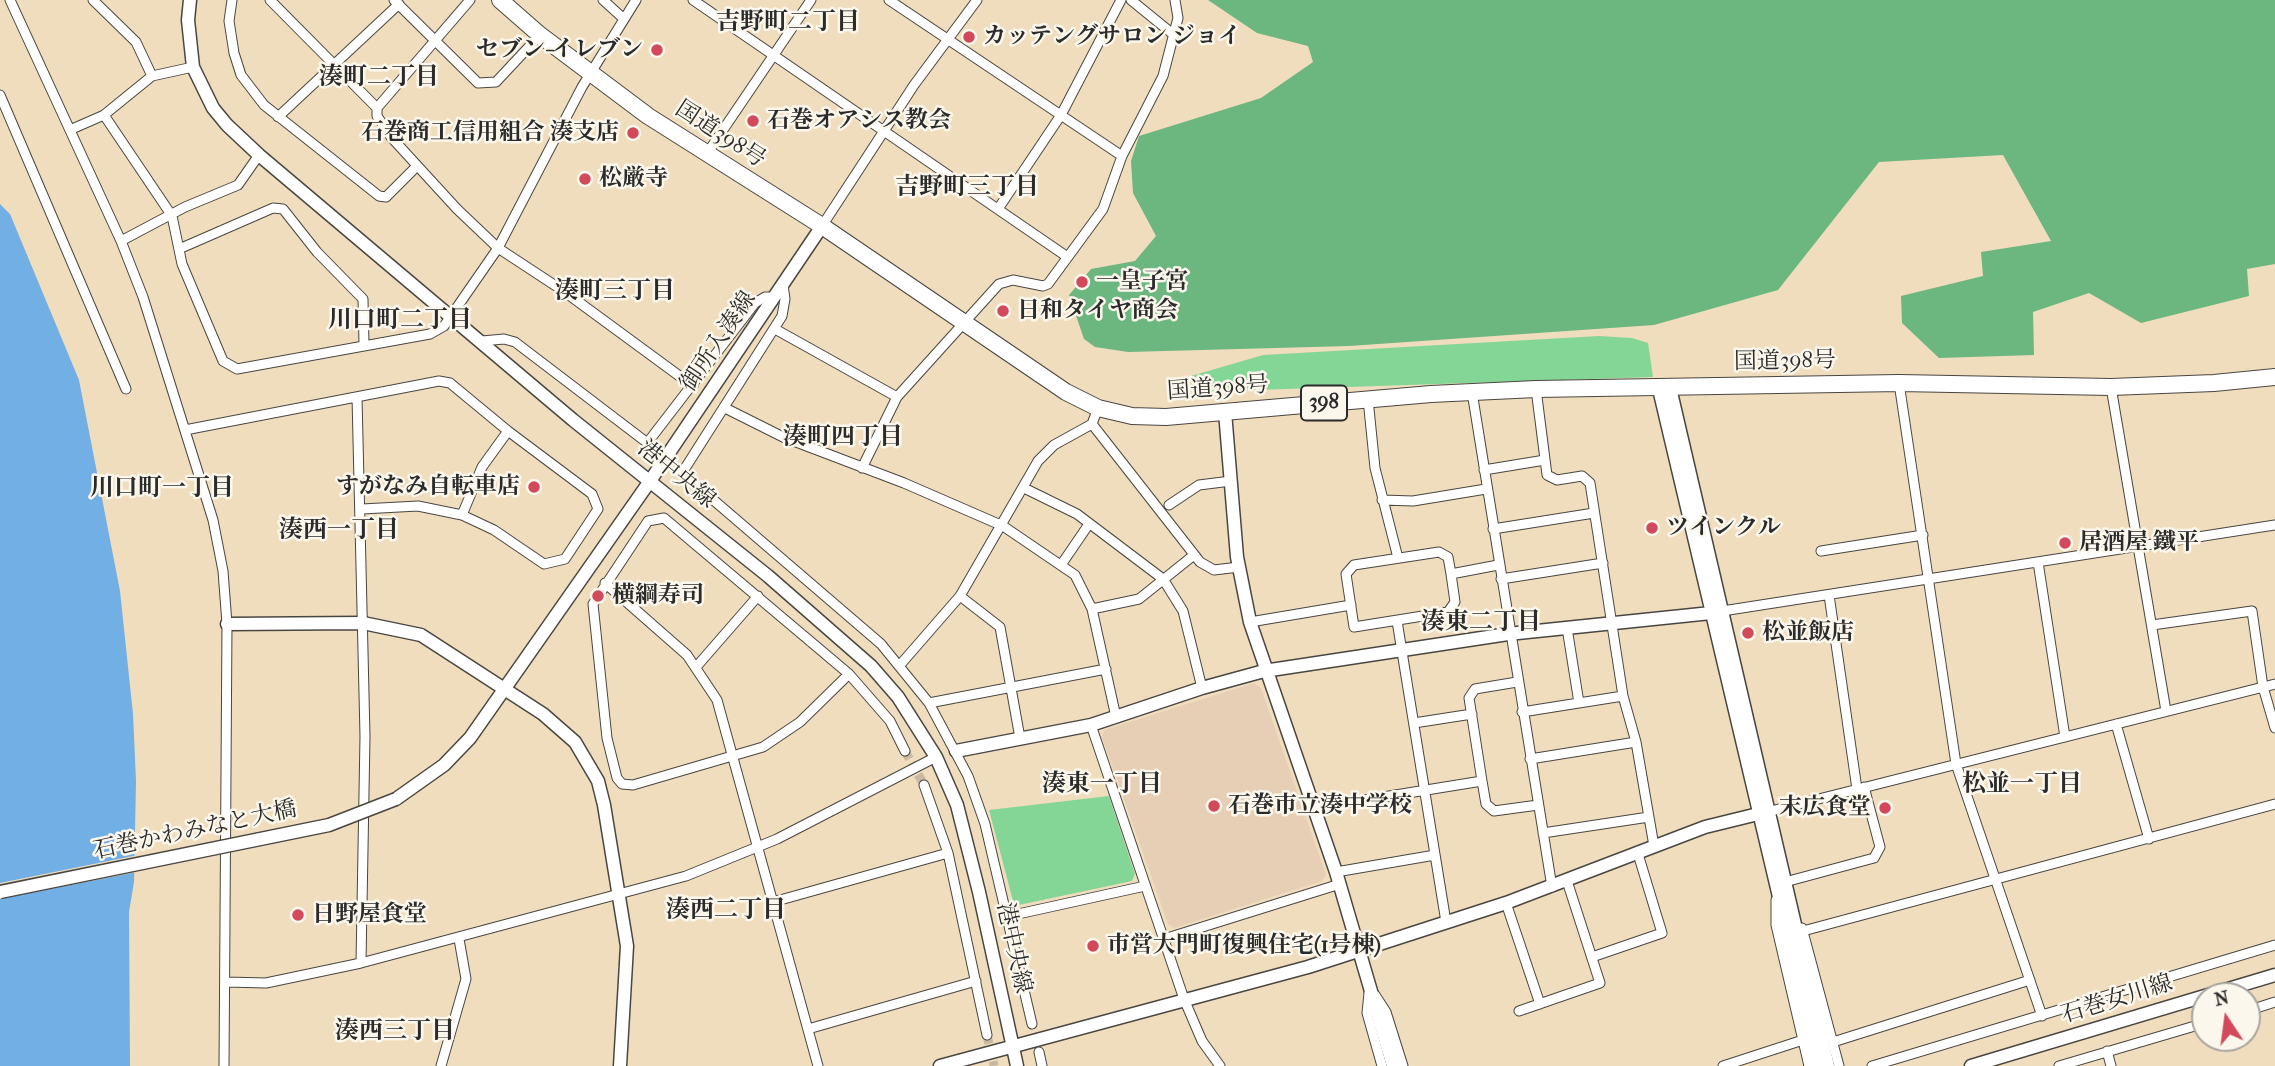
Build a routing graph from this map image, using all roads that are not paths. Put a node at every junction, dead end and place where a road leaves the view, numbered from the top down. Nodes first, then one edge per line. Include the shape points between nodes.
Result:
1 (10, 0) edge
2 (93, 0) edge
3 (190, 0) edge
4 (232, 0) edge
5 (270, 0) edge
6 (470, 0) edge
7 (500, 0) edge
8 (603, 0) edge
9 (636, 0) edge
10 (693, 0) edge
11 (811, 0) edge
12 (889, 0) edge
13 (977, 0) edge
14 (1121, 0) edge
15 (1131, 0) edge
16 (1175, 0) edge
17 (397, 2) edge
18 (624, 19) junction
19 (540, 35) junction
20 (1174, 35) junction
21 (436, 40) junction
22 (947, 41) junction
23 (773, 57) junction
24 (335, 62) junction
25 (193, 67) junction
26 (590, 73) junction
27 (152, 76) junction
28 (0, 95) edge
29 (377, 107) junction
30 (104, 115) junction
31 (1061, 115) junction
32 (278, 117) junction
33 (72, 129) junction
34 (884, 131) junction
35 (258, 155) junction
36 (706, 155) junction
37 (1122, 156) junction
38 (417, 166) junction
39 (998, 209) junction
40 (173, 216) junction
41 (822, 226) junction
42 (121, 241) junction
43 (498, 248) junction
44 (179, 250) junction
45 (1066, 256) junction
46 (783, 285) junction
47 (774, 297) junction
48 (453, 316) junction
49 (964, 324) junction
50 (775, 329) junction
51 (482, 341) junction
52 (364, 345) junction
53 (2275, 377) edge
54 (1899, 383) junction
55 (693, 386) junction
56 (2111, 387) junction
57 (1665, 388) junction
58 (126, 389) dead end
59 (1536, 389) junction
60 (1472, 392) junction
61 (357, 397) junction
62 (897, 397) junction
63 (1368, 399) junction
64 (725, 408) junction
65 (1225, 412) junction
66 (1095, 416) junction
67 (185, 430) junction
68 (508, 431) junction
69 (1545, 460) junction
70 (862, 468) junction
71 (1484, 470) junction
72 (650, 481) junction
73 (1231, 481) junction
74 (1024, 488) junction
75 (1486, 489) junction
76 (1382, 500) junction
77 (1168, 505) dead end
78 (362, 509) junction
79 (1594, 513) junction
80 (462, 515) junction
81 (1089, 524) junction
82 (2275, 525) edge
83 (1003, 526) junction
84 (1493, 529) junction
85 (1923, 535) junction
86 (2138, 547) junction
87 (1821, 551) dead end
88 (1194, 555) junction
89 (1398, 558) junction
90 (2038, 562) junction
91 (1603, 563) junction
92 (1062, 565) junction
93 (1498, 565) junction
94 (1239, 567) junction
95 (1451, 574) junction
96 (1163, 579) junction
97 (1501, 579) junction
98 (1930, 579) junction
99 (605, 583) junction
100 (1829, 595) junction
101 (960, 596) junction
102 (758, 597) junction
103 (1351, 604) junction
104 (1092, 608) junction
105 (1717, 612) junction
106 (1397, 621) junction
107 (1250, 622) junction
108 (363, 623) junction
109 (1613, 623) junction
110 (227, 624) junction
111 (2152, 625) junction
112 (1567, 628) junction
113 (1508, 634) junction
114 (1403, 650) junction
115 (900, 665) junction
116 (697, 666) junction
117 (1106, 670) junction
118 (1264, 671) junction
119 (849, 674) junction
120 (1517, 682) junction
121 (2275, 684) edge
122 (1010, 686) junction
123 (2263, 687) junction
124 (1202, 688) junction
125 (504, 689) junction
126 (1623, 696) junction
127 (929, 703) junction
128 (1579, 703) junction
129 (2166, 711) junction
130 (1522, 712) junction
131 (1472, 714) junction
132 (1116, 717) junction
133 (1414, 723) junction
134 (2116, 724) junction
135 (1091, 725) junction
136 (2275, 728) edge
137 (2065, 737) junction
138 (1020, 738) junction
139 (1636, 742) junction
140 (905, 751) tunnel mouth
141 (956, 751) junction
142 (936, 757) junction
143 (733, 758) junction
144 (1530, 759) junction
145 (1956, 764) junction
146 (1482, 781) junction
147 (924, 785) tunnel mouth
148 (1861, 788) junction
149 (1424, 790) junction
150 (2275, 804) edge
151 (1538, 805) junction
152 (1315, 808) junction
153 (1763, 813) junction
154 (1649, 817) junction
155 (1543, 833) junction
156 (2149, 839) junction
157 (758, 846) junction
158 (1654, 846) junction
159 (948, 853) junction
160 (1638, 854) junction
161 (1435, 855) junction
162 (1338, 878) junction
163 (1996, 880) junction
164 (1567, 881) junction
165 (1145, 886) junction
166 (1552, 887) junction
167 (1783, 888) junction
168 (0, 892) edge
169 (619, 895) junction
170 (773, 902) junction
171 (1506, 903) junction
172 (1009, 916) junction
173 (1446, 922) junction
174 (1803, 931) junction
175 (459, 939) junction
176 (1164, 939) junction
177 (2275, 945) edge
178 (1358, 951) junction
179 (1592, 957) junction
180 (361, 963) junction
181 (2275, 975) edge
182 (2030, 980) junction
183 (976, 981) junction
184 (226, 982) junction
185 (1370, 988) junction
186 (1184, 999) junction
187 (1540, 1004) junction
188 (1519, 1011) dead end
189 (2042, 1016) junction
190 (1032, 1024) dead end
191 (2191, 1027) edge
192 (807, 1029) junction
193 (988, 1035) tunnel mouth
194 (1803, 1040) junction
195 (1833, 1042) junction
196 (1012, 1046) junction
197 (2107, 1051) junction
198 (1039, 1052) dead end
199 (224, 1066) edge
200 (441, 1066) edge
201 (620, 1066) edge
202 (818, 1066) edge
203 (940, 1066) edge
204 (1017, 1066) edge
205 (1042, 1066) edge
206 (1219, 1066) edge
207 (1382, 1066) edge
208 (1393, 1066) edge
209 (1403, 1066) edge
210 (1723, 1066) edge
211 (1809, 1066) edge
212 (1819, 1066) edge
213 (1828, 1066) edge
214 (1839, 1066) edge
215 (1871, 1066) edge
216 (1971, 1066) edge
217 (2059, 1066) edge
218 (2111, 1066) edge

1 - 33 street
2 - 27 street via 136,42
3 - 25 street, 港中央線
4 - 32 street via 231,39 241,75 251,92
5 - 24 street
6 - 21 street
7 - 19 highway, 国道398号 / 398
8 - 18 street
9 - 18 street
10 - 23 street
11 - 23 street
12 - 22 street
13 - 22 street
14 - 31 street
15 - 20 street
16 - 20 street via 1178,18
17 - 21 street
17 - 24 street
18 - 26 street
19 - 21 street via 496,82 478,83
19 - 26 highway, 国道398号 / 398
20 - 37 street via 1163,76
21 - 29 street
22 - 31 street
22 - 34 street
23 - 34 street
23 - 36 street
24 - 29 street
24 - 32 street
25 - 27 street
25 - 35 street, 港中央線 via 213,108
26 - 36 highway, 国道398号 / 398
26 - 43 street
27 - 30 street
28 - 58 street
29 - 38 street via 377,116
30 - 33 street
30 - 40 street
31 - 37 street
31 - 39 street
32 - 38 street via 379,196 386,197
33 - 42 street
34 - 39 street
34 - 41 street
35 - 40 street via 238,184
35 - 48 street, 港中央線
36 - 41 highway, 国道398号 / 398
37 - 45 street via 1103,209
38 - 43 street
39 - 45 street
40 - 42 street
40 - 44 street
41 - 46 street, 御所入湊線
41 - 49 highway, 国道398号 / 398
42 - 67 street
43 - 48 street
43 - 55 street
44 - 52 street via 230,368
44 - 52 street via 273,208 283,209 363,299
45 - 49 street via 1048,284 1013,280 999,284
46 - 47 street, 御所入湊線
46 - 50 street via 785,309
47 - 55 street via 755,303
47 - 72 street, 御所入湊線
48 - 51 street, 港中央線
48 - 52 street via 430,334
49 - 62 street
49 - 66 highway, 国道398号 / 398
50 - 62 street
50 - 64 street
51 - 55 street via 515,342 651,445
51 - 72 street, 港中央線
53 - 56 highway, 国道398号 / 398
54 - 56 highway, 国道398号 / 398
54 - 57 highway, 国道398号 / 398
54 - 85 street
56 - 86 street
57 - 59 highway, 国道398号 / 398
57 - 105 street
59 - 60 highway, 国道398号 / 398
59 - 69 street
60 - 63 highway, 国道398号 / 398
60 - 71 street
61 - 67 street
61 - 68 street via 439,381 450,383
61 - 78 street
62 - 70 street
63 - 65 highway, 国道398号 / 398
63 - 76 street
64 - 70 street
64 - 115 street via 679,470
65 - 66 highway, 国道398号 / 398
65 - 73 street
66 - 74 street via 1038,461
66 - 88 street
67 - 110 street via 213,520
68 - 80 street via 482,467
68 - 80 street via 592,494 597,509 565,559 544,564 494,530
69 - 71 street
69 - 79 street via 1547,475 1557,480 1582,476 1590,483
70 - 83 street
71 - 75 street
72 - 125 street, 御所入湊線
72 - 142 street, 港中央線 via 871,666 898,697
73 - 77 street via 1199,485
73 - 94 street
74 - 81 street
74 - 83 street
75 - 76 street via 1413,501
75 - 84 street
76 - 89 street
78 - 80 street via 418,506
78 - 108 street
79 - 84 street
79 - 91 street
81 - 92 street
81 - 96 street
82 - 86 street
83 - 92 street
83 - 101 street
84 - 93 street
85 - 87 street
85 - 98 street
86 - 90 street
86 - 111 street
88 - 94 street via 1214,570
88 - 96 street
89 - 95 street via 1439,552 1448,558
89 - 103 street via 1354,565 1346,574
90 - 98 street
90 - 137 street
91 - 97 street
91 - 109 street
92 - 104 street via 1080,582
93 - 95 street
93 - 97 street
94 - 107 street
95 - 106 street via 1455,602 1448,612
96 - 104 street via 1139,598
96 - 124 street via 1182,611
97 - 113 street
98 - 100 street
98 - 145 street
99 - 102 street via 648,521 664,517
99 - 116 street
99 - 143 street via 593,604 607,738 617,778 633,785
100 - 105 street
100 - 148 street
101 - 115 street
101 - 122 street via 1000,627
102 - 116 street
102 - 119 street
103 - 106 street via 1354,627
103 - 107 street
104 - 117 street
105 - 109 street
105 - 153 street
106 - 114 street
107 - 118 street
108 - 110 street
108 - 125 street via 421,635
108 - 180 street
109 - 112 street
109 - 126 street
110 - 184 street
111 - 123 street via 2252,611
111 - 129 street
112 - 113 street
112 - 128 street
113 - 114 street
113 - 120 street
114 - 118 street
114 - 133 street
115 - 127 street
116 - 143 street via 717,699
117 - 122 street
117 - 132 street
118 - 124 street
118 - 152 street
119 - 140 street via 890,721
119 - 143 street via 800,722 763,747
120 - 130 street
120 - 131 street via 1475,689 1469,698
121 - 123 street
122 - 127 street
122 - 138 street
123 - 129 street
123 - 136 street
124 - 132 street
125 - 168 street, 石巻かわみなと大橋, bridge via 470,738 444,765 396,799 329,825
125 - 169 street via 559,727 587,760 604,805
126 - 128 street
126 - 139 street
127 - 141 street
128 - 130 street
129 - 134 street
130 - 144 street
131 - 133 street
131 - 146 street
132 - 135 street
133 - 149 street
134 - 137 street
134 - 156 street
135 - 138 street
135 - 165 street
137 - 145 street
138 - 141 street
139 - 144 street
139 - 154 street
141 - 172 street via 985,824
142 - 157 street
142 - 196 street, 港中央線 via 957,805
143 - 157 street
144 - 151 street
145 - 148 street
145 - 163 street
146 - 149 street
146 - 151 street via 1486,804 1494,811
147 - 159 street
148 - 153 street
148 - 167 street via 1880,847 1874,858
149 - 152 street
149 - 161 street
150 - 156 street
151 - 155 street
152 - 162 street
153 - 158 street
153 - 167 street
154 - 155 street
154 - 158 street
155 - 166 street
156 - 163 street
157 - 169 street via 715,866
157 - 170 street
158 - 160 street
159 - 170 street
159 - 183 street
160 - 164 street
160 - 179 street via 1662,933
161 - 162 street
161 - 173 street
162 - 176 street
162 - 178 street
163 - 174 street
163 - 182 street
164 - 166 street
164 - 179 street
165 - 172 street
165 - 176 street
166 - 171 street
167 - 174 street
167 - 194 street via 1776,925
167 - 212 street
167 - 213 street
169 - 175 street
169 - 201 street via 627,946
170 - 192 street
171 - 173 street
171 - 187 street
172 - 190 street
173 - 178 street
174 - 195 street
175 - 180 street
175 - 200 street via 466,979
176 - 186 street
177 - 189 street
178 - 185 street
178 - 186 street
179 - 187 street via 1600,982
180 - 184 street via 266,983
181 - 216 street, 石巻女川線
182 - 189 street
182 - 195 street
183 - 192 street
183 - 193 street
184 - 199 street
185 - 207 street via 1367,1013
185 - 208 street
185 - 209 street via 1386,1012
186 - 196 street
186 - 206 street
187 - 188 street
189 - 215 street
191 - 197 street
192 - 202 street
194 - 210 street
194 - 211 street
195 - 214 street
196 - 203 street
196 - 204 street, 港中央線
197 - 217 street
197 - 218 street
198 - 205 street

